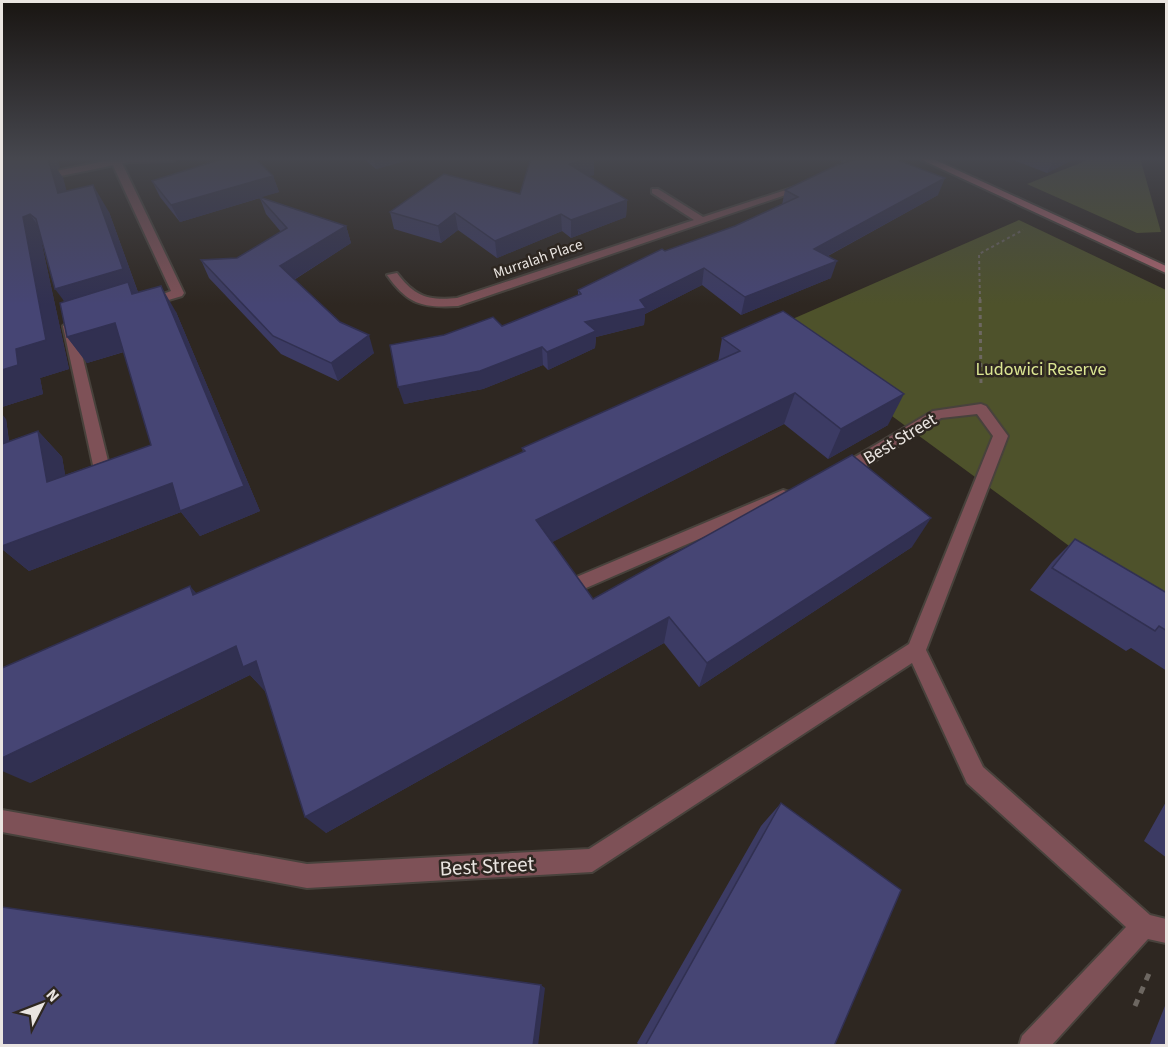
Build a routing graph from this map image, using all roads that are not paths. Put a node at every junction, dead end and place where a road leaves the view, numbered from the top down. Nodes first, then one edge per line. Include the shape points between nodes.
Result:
1 (138, 207) edge
2 (681, 207) edge
3 (744, 207) edge
4 (1029, 207) edge
5 (702, 221) junction
6 (1167, 270) edge
7 (393, 275) dead end
8 (134, 306) edge
9 (72, 321) edge
10 (101, 465) edge
11 (825, 479) edge
12 (803, 488) edge
13 (580, 582) edge
14 (916, 650) junction
15 (2, 820) edge
16 (1156, 929) edge
17 (1032, 1046) edge

1 - 8 street via 178,293
2 - 5 street
3 - 5 street, Murralah Place
4 - 6 main road
5 - 7 street, Murralah Place via 458,303 416,301
9 - 10 street
11 - 14 street, Best Street via 856,465 938,414 981,409 1001,436
12 - 13 street
14 - 15 street, Best Street via 592,860 307,876
14 - 16 street via 975,775
16 - 17 street

